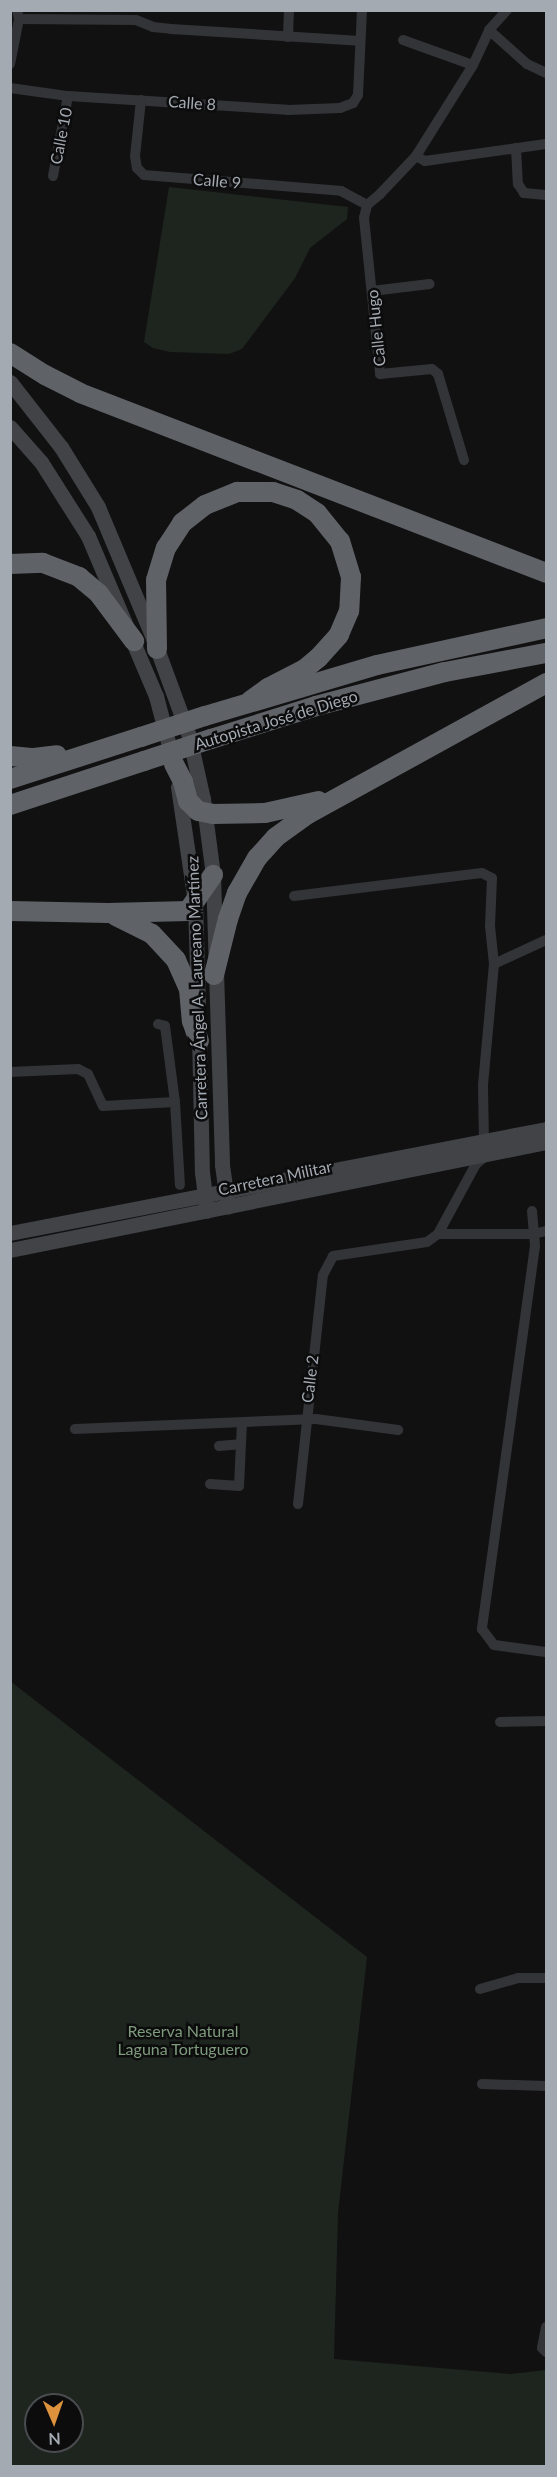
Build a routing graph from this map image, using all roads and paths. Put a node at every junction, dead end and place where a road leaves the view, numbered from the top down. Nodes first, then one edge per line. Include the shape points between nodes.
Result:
1 (290, 10) edge
2 (362, 10) edge
3 (494, 10) edge
4 (507, 10) edge
5 (18, 15) edge
6 (136, 15) edge
7 (492, 26) junction
8 (288, 37) junction
9 (403, 40) dead end
10 (360, 41) junction
11 (10, 64) edge
12 (473, 65) junction
13 (546, 73) edge
14 (10, 88) edge
15 (68, 96) junction
16 (141, 100) junction
17 (546, 144) edge
18 (516, 148) junction
19 (416, 156) junction
20 (53, 177) dead end
21 (546, 195) edge
22 (367, 205) junction
23 (430, 284) dead end
24 (372, 291) junction
25 (10, 353) edge
26 (10, 382) edge
27 (10, 427) edge
28 (464, 460) dead end
29 (10, 564) edge
30 (546, 573) edge
31 (546, 628) edge
32 (134, 641) junction
33 (157, 649) junction
34 (546, 653) edge
35 (546, 683) edge
36 (250, 701) junction
37 (101, 749) junction
38 (10, 756) edge
39 (174, 764) junction
40 (10, 779) edge
41 (342, 795) junction
42 (10, 805) edge
43 (204, 812) junction
44 (213, 874) junction
45 (294, 896) dead end
46 (195, 902) junction
47 (10, 910) edge
48 (108, 913) junction
49 (546, 940) edge
50 (494, 964) junction
51 (214, 975) junction
52 (158, 1024) dead end
53 (199, 1041) junction
54 (10, 1072) edge
55 (175, 1102) junction
56 (546, 1129) edge
57 (546, 1142) edge
58 (487, 1147) junction
59 (180, 1185) dead end
60 (227, 1200) junction
61 (206, 1204) junction
62 (532, 1211) dead end
63 (546, 1231) edge
64 (10, 1233) edge
65 (438, 1234) junction
66 (533, 1234) junction
67 (10, 1250) edge
68 (305, 1420) junction
69 (242, 1423) junction
70 (75, 1429) dead end
71 (398, 1430) dead end
72 (240, 1444) junction
73 (219, 1446) dead end
74 (210, 1484) dead end
75 (298, 1504) dead end
76 (546, 1652) edge
77 (546, 1721) edge
78 (500, 1722) dead end
79 (546, 1978) edge
80 (480, 1989) dead end
81 (483, 2084) dead end
82 (546, 2086) edge
83 (546, 2327) edge
84 (546, 2352) edge

1 - 8 street
2 - 10 street
3 - 7 street
4 - 7 street
5 - 6 street
5 - 11 street
6 - 8 street via 153,27
7 - 12 street
7 - 13 street via 526,63
8 - 10 street
9 - 12 street
10 - 16 street, Calle 8 via 358,95 353,103 340,108 288,110
12 - 19 street
14 - 15 street, Calle 8
15 - 16 street, Calle 8
15 - 20 street, Calle 10
16 - 22 street, Calle 9 via 135,156 136,168 144,175 341,192
17 - 18 street
18 - 19 street via 425,161
18 - 21 street via 518,184 524,193
19 - 22 street
22 - 24 street, Calle Hugo via 364,218
23 - 24 street
24 - 28 street, Calle Hugo via 380,374 432,369 438,374
25 - 30 highway via 99,401
26 - 33 main road, Carretera Ángel A. Laureano Martínez via 61,447 98,507
27 - 32 main road, Carretera Ángel A. Laureano Martínez via 41,462 88,536
29 - 32 highway via 43,564 79,577 99,594
31 - 36 highway, Autopista José de Diego via 419,654
32 - 39 main road, Carretera Ángel A. Laureano Martínez via 156,696
33 - 36 highway via 156,580 166,548 182,523 205,505 237,492 267,491 297,500 318,513 340,541 351,577 349,611 339,634 318,658
33 - 43 main road, Carretera Ángel A. Laureano Martínez via 189,736
34 - 42 highway, Autopista José de Diego, bridge via 414,680 211,739
35 - 41 highway
36 - 37 highway, Autopista José de Diego, bridge
37 - 38 highway via 40,757
37 - 40 highway, Autopista José de Diego
39 - 43 highway via 188,801
39 - 46 main road, Carretera Ángel A. Laureano Martínez
41 - 43 highway via 265,813
41 - 51 highway via 288,827 257,858 231,907
43 - 44 main road, Carretera Ángel A. Laureano Martínez
44 - 46 highway
44 - 51 main road, Carretera Ángel A. Laureano Martínez
45 - 50 street via 488,874 492,878 490,926
46 - 48 highway via 188,911
46 - 53 main road, Carretera Ángel A. Laureano Martínez
47 - 48 highway
48 - 53 highway via 141,927 162,942 176,960 189,989 192,1021
49 - 50 street
50 - 58 street via 483,1096
51 - 60 main road, Carretera Ángel A. Laureano Martínez
52 - 55 street via 165,1026
53 - 61 main road, Carretera Ángel A. Laureano Martínez
54 - 55 street via 78,1069 88,1074 103,1106
55 - 59 street
56 - 58 main road, Carretera Militar
57 - 58 main road, Carretera Militar
58 - 60 main road, Carretera Militar
58 - 65 street
60 - 61 main road, Carretera Militar
61 - 64 main road, Carretera Militar
61 - 67 main road, Carretera Militar
62 - 66 street
63 - 66 street
65 - 66 street
65 - 68 street, Calle 2 via 427,1242 333,1256 323,1275
66 - 76 street via 482,1629 494,1645
68 - 69 street
68 - 71 street
68 - 75 street, Calle 2
69 - 70 street
69 - 72 street
72 - 73 street
72 - 74 street via 238,1486
77 - 78 street
79 - 80 street via 518,1978
81 - 82 street
83 - 84 street via 542,2348

